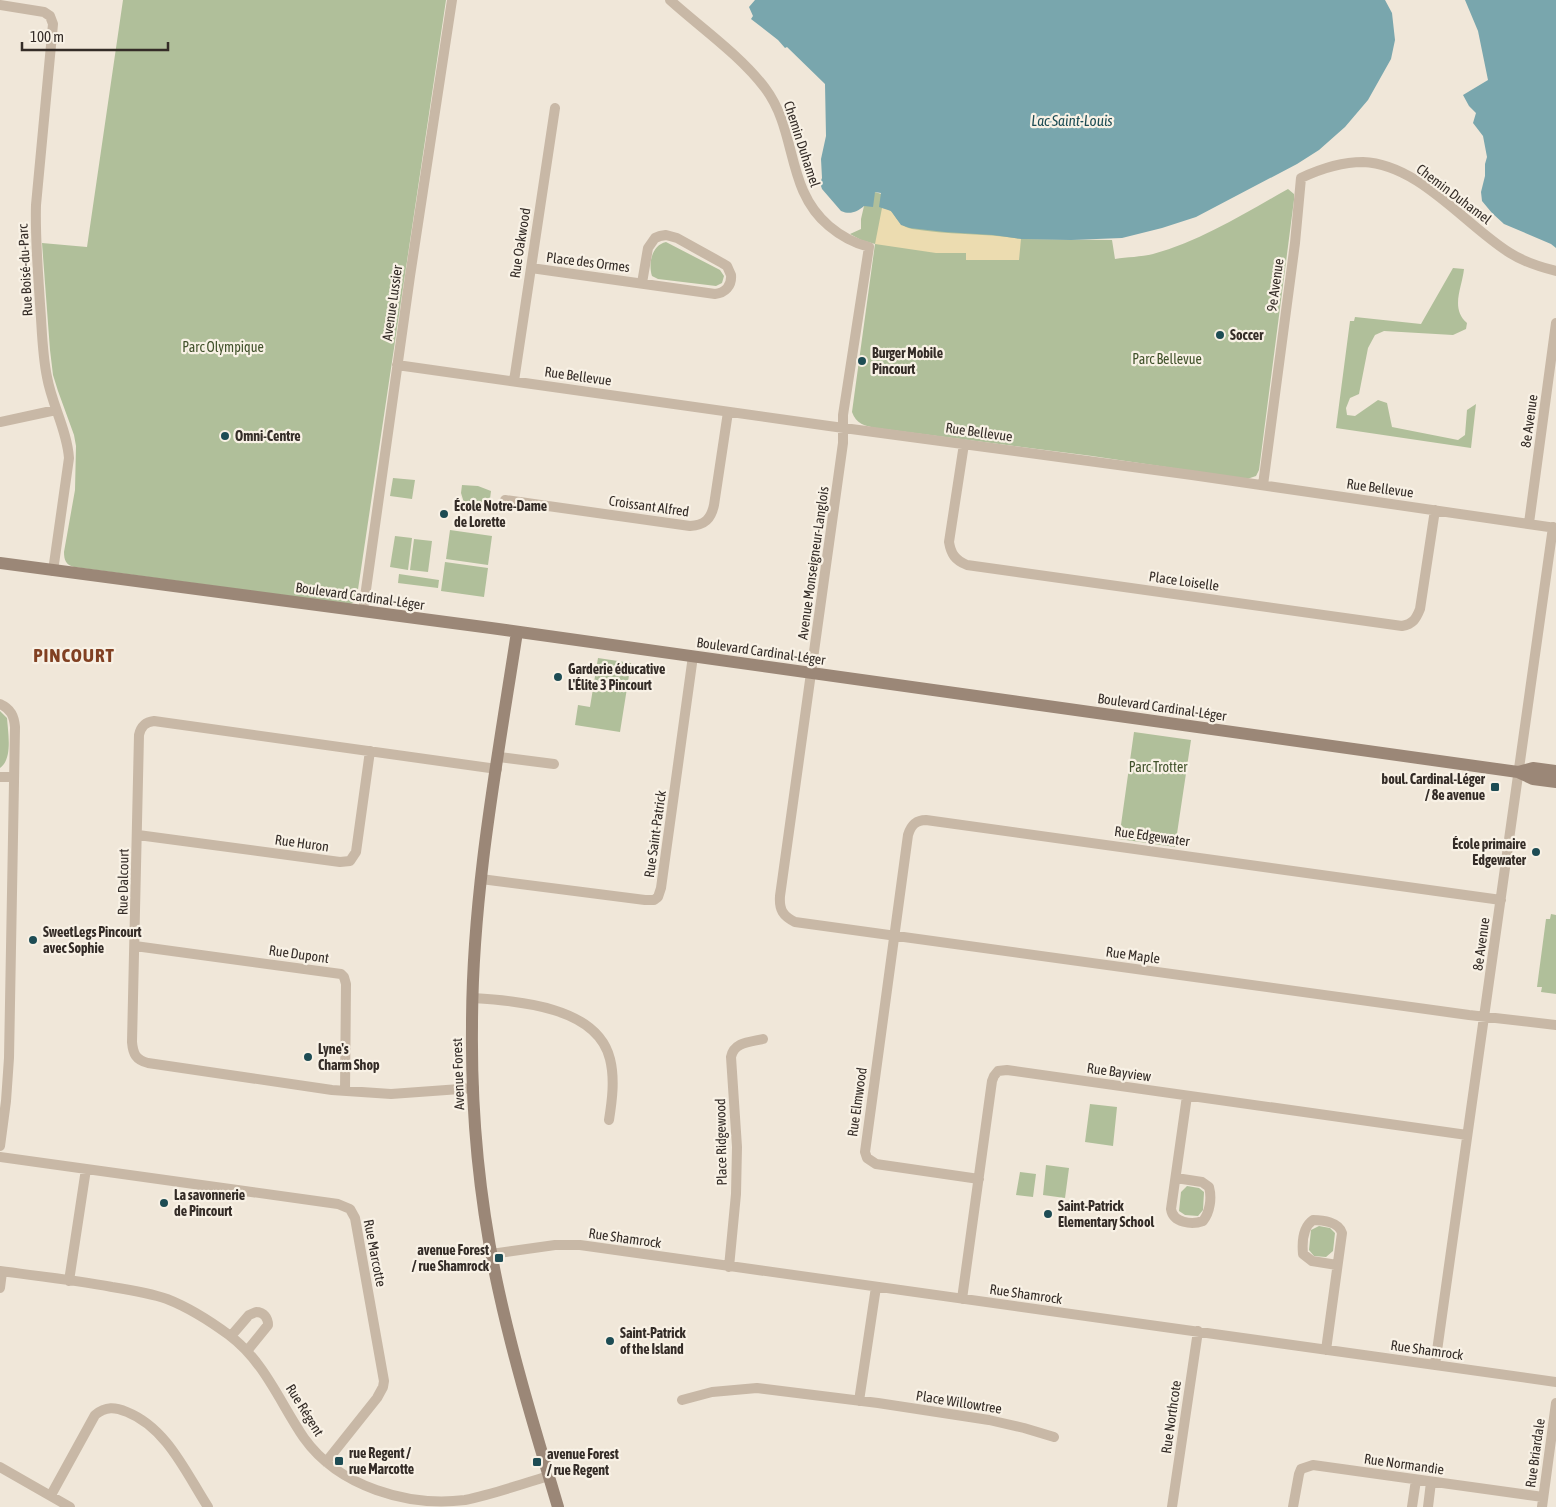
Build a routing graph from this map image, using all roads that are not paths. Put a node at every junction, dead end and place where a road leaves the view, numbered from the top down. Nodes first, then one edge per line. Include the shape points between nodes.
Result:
1 (452, 0) edge
2 (670, 0) edge
3 (0, 5) edge
4 (555, 108) dead end
5 (1300, 178) joint
6 (869, 247) joint
7 (530, 268) junction
8 (1556, 271) edge
9 (642, 283) junction
10 (1556, 323) edge
11 (397, 365) junction
12 (514, 381) junction
13 (56, 410) junction
14 (728, 412) junction
15 (0, 422) edge
16 (843, 428) junction
17 (964, 444) junction
18 (1263, 485) junction
19 (506, 500) dead end
20 (1435, 510) junction
21 (1529, 523) junction
22 (1554, 527) edge
23 (0, 563) edge
24 (53, 571) junction
25 (363, 611) junction
26 (517, 632) junction
27 (694, 656) junction
28 (811, 673) junction
29 (0, 704) edge
30 (370, 751) junction
31 (498, 763) junction
32 (554, 764) dead end
33 (1556, 771) edge
34 (1518, 772) junction
35 (0, 777) edge
36 (13, 777) junction
37 (1556, 782) edge
38 (138, 835) junction
39 (481, 879) junction
40 (1501, 900) junction
41 (782, 913) joint
42 (895, 935) junction
43 (135, 946) junction
44 (472, 998) junction
45 (1484, 1016) junction
46 (1556, 1025) edge
47 (763, 1039) dead end
48 (474, 1088) junction
49 (345, 1091) junction
50 (1187, 1096) junction
51 (609, 1120) dead end
52 (1467, 1135) junction
53 (0, 1146) edge
54 (0, 1157) edge
55 (86, 1169) junction
56 (1176, 1178) junction
57 (979, 1179) junction
58 (491, 1254) junction
59 (1337, 1265) junction
60 (729, 1267) junction
61 (1, 1271) edge
62 (69, 1280) junction
63 (876, 1287) junction
64 (0, 1288) edge
65 (962, 1299) junction
66 (1198, 1331) junction
67 (231, 1336) junction
68 (1326, 1350) junction
69 (247, 1351) junction
70 (1435, 1365) junction
71 (1556, 1382) edge
72 (682, 1400) dead end
73 (859, 1401) junction
74 (1556, 1403) edge
75 (1054, 1437) dead end
76 (326, 1462) junction
77 (0, 1467) edge
78 (549, 1476) junction
79 (1416, 1480) junction
80 (1431, 1482) junction
81 (51, 1495) junction
82 (1542, 1502) edge
83 (70, 1507) edge
84 (208, 1507) edge
85 (558, 1507) edge
86 (1172, 1507) edge
87 (1293, 1507) edge
88 (1412, 1507) edge
89 (1428, 1507) edge

1 - 11 street, Avenue Lussier
2 - 6 street, Chemin Duhamel via 734,56 772,98 783,124 802,192 813,210 844,238
3 - 13 street, Rue Boisé-du-Parc via 44,12 53,24 35,230 43,352
4 - 7 street, Rue Oakwood
5 - 8 street, Chemin Duhamel via 1349,163 1388,167 1423,186 1509,252
5 - 18 street, 9e Avenue via 1295,243
6 - 16 street, Avenue Monseigneur-Langlois
7 - 9 street, Place des Ormes
7 - 12 street, Rue Oakwood
9 - 9 street, Place des Ormes via 714,294 728,288 732,279 727,266 666,235 655,238 648,248
10 - 21 street, 8e Avenue
11 - 12 street, Rue Bellevue
11 - 25 street, Avenue Lussier
12 - 14 street, Rue Bellevue
13 - 15 street
13 - 24 street, Rue Boisé-du-Parc via 68,442 69,458
14 - 16 street, Rue Bellevue
14 - 19 street, Croissant Alfred via 714,505 710,518 698,526
16 - 17 street, Rue Bellevue
16 - 28 street, Avenue Monseigneur-Langlois
17 - 18 street, Rue Bellevue
17 - 20 street, Place Loiselle via 949,542 950,550 959,562 977,567 1402,626 1414,622 1420,609
18 - 20 street, Rue Bellevue
20 - 21 street, Rue Bellevue
21 - 22 street, Rue Bellevue
22 - 34 street, 8e Avenue
23 - 24 street, Boulevard Cardinal-Léger
24 - 25 street, Boulevard Cardinal-Léger
25 - 26 street, Boulevard Cardinal-Léger
26 - 27 street, Boulevard Cardinal-Léger
26 - 31 street, Avenue Forest
27 - 28 street, Boulevard Cardinal-Léger
27 - 39 street, Rue Saint-Patrick via 658,897 650,901
28 - 34 street, Boulevard Cardinal-Léger
28 - 41 street, Avenue Monseigneur-Langlois via 779,904
29 - 36 street via 6,706 14,718
30 - 31 street, Rue Dalcourt
30 - 38 street, Rue Huron via 356,852 350,861
30 - 38 street, Rue Dalcourt via 148,722 140,729 139,735
31 - 32 street, Rue Dalcourt
31 - 39 street, Avenue Forest
33 - 34 street, Boulevard Cardinal-Léger via 1534,768
34 - 37 street, Boulevard Cardinal-Léger via 1533,779
34 - 40 street, 8e Avenue
35 - 36 street
36 - 53 street via 9,1058
38 - 43 street, Rue Dalcourt
39 - 44 street, Avenue Forest
40 - 42 street, Rue Edgewater via 920,820 914,823 908,835
40 - 45 street, 8e Avenue
41 - 42 street, Rue Maple via 795,922
42 - 45 street, Rue Maple
42 - 57 street, Rue Elmwood via 865,1152 867,1158 876,1164
43 - 49 street, Rue Dalcourt via 132,1042 139,1060
43 - 49 street, Rue Dupont via 344,976
44 - 48 street, Avenue Forest
44 - 51 street via 540,1006 570,1016 594,1030 607,1049 612,1068
45 - 46 street, Rue Maple
45 - 52 street, 8e Avenue
47 - 60 street, Place Ridgewood via 737,1046 731,1057 737,1147
48 - 49 street, Rue Dalcourt via 391,1094
48 - 58 street, Avenue Forest via 481,1183
50 - 52 street, Rue Bayview
50 - 56 street
50 - 57 street, Rue Bayview via 998,1071 992,1080
52 - 70 street, 8e Avenue
54 - 55 street, Rue Marcotte
55 - 62 street
55 - 76 street, Rue Marcotte via 338,1204 350,1209 355,1218 384,1381 376,1398
56 - 56 street via 1171,1209 1173,1216 1180,1221 1203,1221 1208,1212 1209,1187 1202,1182
57 - 65 street, Rue Bayview
58 - 60 street, Rue Shamrock via 555,1245 580,1245
58 - 78 street, Avenue Forest via 512,1346
59 - 59 street via 1341,1229 1330,1222 1313,1220 1307,1226 1303,1254 1312,1261
59 - 68 street
60 - 63 street, Rue Shamrock
61 - 62 street, Rue Régent
61 - 64 street
62 - 67 street, Rue Régent via 166,1299
63 - 65 street, Rue Shamrock
63 - 73 street
65 - 66 street, Rue Shamrock
66 - 68 street, Rue Shamrock
66 - 86 street, Rue Northcote
67 - 69 street, Rue Régent
67 - 69 street via 249,1315 263,1314 268,1325
68 - 70 street, Rue Shamrock
69 - 76 street, Rue Régent via 270,1380 305,1439
70 - 71 street, Rue Shamrock
72 - 73 street, Place Willowtree via 712,1392 757,1388
73 - 75 street, Place Willowtree via 989,1420
74 - 82 street, Rue Briardale
76 - 78 street, Rue Régent via 373,1490 422,1502 464,1500
77 - 81 street
78 - 85 street, Avenue Forest
79 - 80 street, Rue Normandie
79 - 87 street, Rue Normandie via 1307,1466 1298,1474
79 - 88 street
80 - 82 street, Rue Normandie
80 - 89 street
81 - 83 street
81 - 84 street via 95,1414 110,1408 136,1416 156,1430

